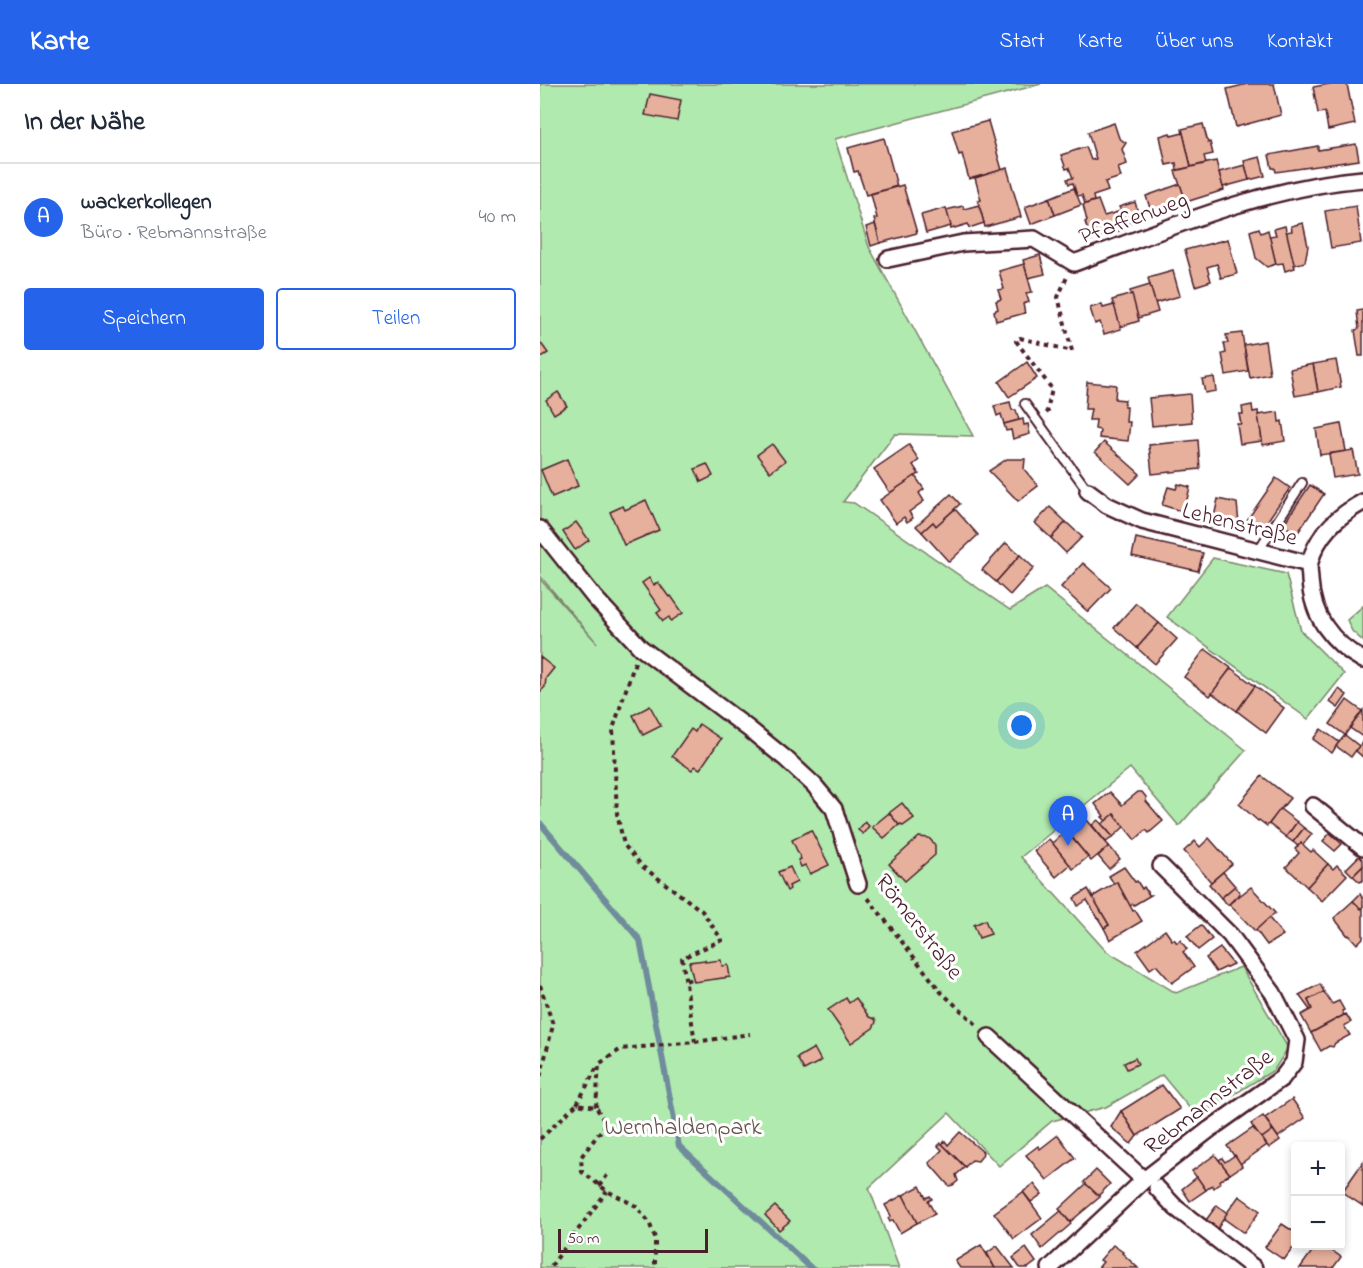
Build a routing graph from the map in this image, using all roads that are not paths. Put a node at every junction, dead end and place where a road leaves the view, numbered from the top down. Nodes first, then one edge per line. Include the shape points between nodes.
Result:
1 (1363, 179) edge
2 (888, 259) dead end
3 (1025, 404) dead end
4 (1302, 483) dead end
5 (1088, 490) joint
6 (1363, 502) edge
7 (540, 529) edge
8 (1258, 551) junction
9 (1309, 564) junction
10 (1363, 660) edge
11 (1313, 806) dead end
12 (1363, 847) edge
13 (1161, 866) dead end
14 (858, 884) road end
15 (989, 1037) road end
16 (1144, 1180) junction
17 (1158, 1188) dead end
18 (1050, 1268) edge
19 (1254, 1268) edge

1 - 2 street, Pfaffenweg via 1295,190 1203,215 1074,263 1034,239 963,243
3 - 5 lane
4 - 8 lane
5 - 8 street, Lehenstraße via 1107,505 1142,521
6 - 9 street via 1348,510 1319,539
7 - 14 street, Römerstraße via 594,597 642,648 749,729 814,785 834,808
8 - 9 street, Lehenstraße
9 - 10 street, Lehenstraße via 1317,615 1329,634
11 - 12 street
13 - 16 street, Rebmannstraße via 1230,935 1273,993 1297,1040 1294,1062 1282,1078
15 - 16 street
16 - 18 street, Rebmannstraße
17 - 19 street via 1176,1208

